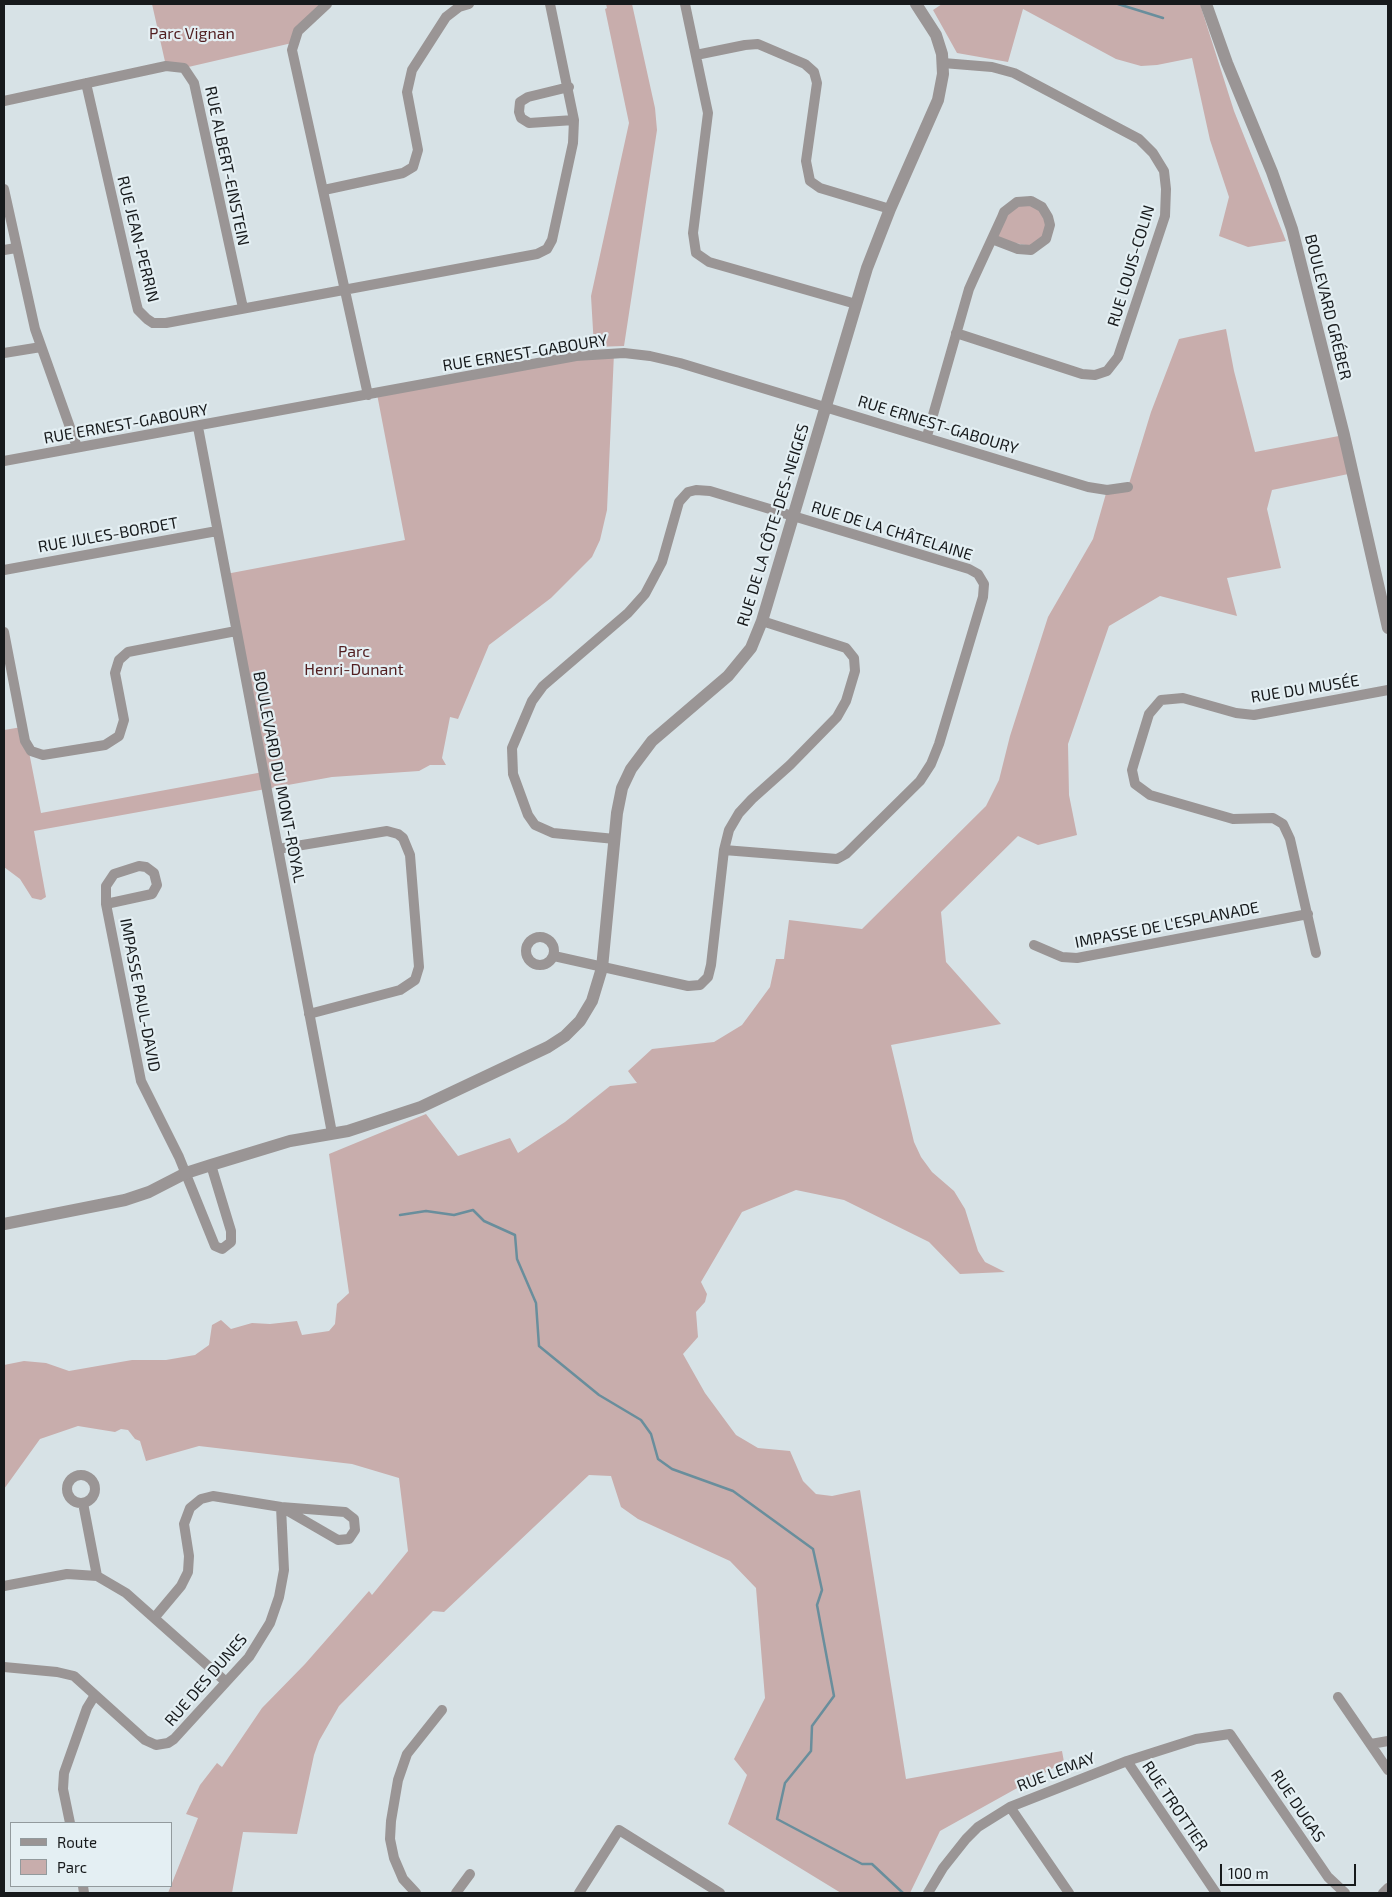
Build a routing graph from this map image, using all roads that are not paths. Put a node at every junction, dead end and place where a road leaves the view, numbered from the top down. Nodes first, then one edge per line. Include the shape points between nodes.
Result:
1 (327, 4) edge
2 (470, 4) edge
3 (550, 4) edge
4 (685, 4) edge
5 (916, 4) edge
6 (1206, 4) edge
7 (696, 55) junction
8 (943, 63) junction
9 (86, 83) junction
10 (569, 87) junction
11 (4, 101) edge
12 (574, 120) junction
13 (4, 189) edge
14 (324, 190) junction
15 (890, 209) junction
16 (7, 220) edge
17 (992, 239) junction
18 (16, 248) junction
19 (4, 250) edge
20 (344, 290) junction
21 (856, 304) junction
22 (243, 308) junction
23 (956, 333) junction
24 (41, 347) junction
25 (4, 353) edge
26 (368, 395) junction
27 (826, 406) junction
28 (198, 427) junction
29 (927, 436) junction
30 (77, 447) junction
31 (4, 461) edge
32 (1128, 488) dead end
33 (793, 516) junction
34 (217, 530) junction
35 (4, 570) edge
36 (762, 621) junction
37 (1388, 628) edge
38 (236, 631) junction
39 (4, 632) edge
40 (8, 673) edge
41 (1388, 690) edge
42 (615, 839) junction
43 (278, 849) junction
44 (724, 850) junction
45 (106, 904) junction
46 (1308, 914) junction
47 (1034, 945) dead end
48 (1316, 953) dead end
49 (554, 956) dead end
50 (602, 968) junction
51 (309, 1014) junction
52 (332, 1133) junction
53 (211, 1165) junction
54 (186, 1173) junction
55 (4, 1224) edge
56 (83, 1503) dead end
57 (281, 1507) junction
58 (97, 1576) junction
59 (4, 1586) edge
60 (155, 1617) junction
61 (4, 1667) edge
62 (225, 1681) junction
63 (95, 1695) junction
64 (1338, 1697) dead end
65 (442, 1710) dead end
66 (1230, 1734) joint
67 (1388, 1741) edge
68 (1371, 1744) junction
69 (1127, 1761) junction
70 (1388, 1770) edge
71 (1010, 1807) junction
72 (70, 1822) edge
73 (470, 1874) dead end
74 (1388, 1888) edge
75 (416, 1893) edge
76 (456, 1893) edge
77 (579, 1893) edge
78 (720, 1893) edge
79 (928, 1893) edge
80 (1069, 1893) edge
81 (1216, 1893) edge
82 (1345, 1893) edge
83 (1383, 1893) edge

1 - 14 street via 298,31 292,50
2 - 14 street via 446,17 412,70 408,92 418,150 413,167 403,173
3 - 10 street, RUE JEAN-PERRIN
4 - 7 street
5 - 8 street, RUE DE LA CÔTE-DES-NEIGES via 936,35
6 - 37 street, BOULEVARD GRÉBER via 1292,229 1346,441
7 - 15 street via 758,44 806,64 814,72 817,83 806,161 810,181 820,188
7 - 21 street via 708,122 692,233 696,253 709,262
8 - 15 street, RUE DE LA CÔTE-DES-NEIGES via 942,86 934,112
8 - 23 street, RUE LOUIS-COLIN via 992,66 1014,73 1139,139 1164,171 1166,189 1165,216 1118,357 1107,371 1095,376 1082,374
9 - 11 street, RUE ALBERT-EINSTEIN
9 - 22 street, RUE JEAN-PERRIN via 136,302 142,315 152,323 166,323
9 - 22 street, RUE ALBERT-EINSTEIN via 173,65 189,72
10 - 12 street, RUE JEAN-PERRIN
10 - 12 street via 528,97 520,102 518,112 529,123
12 - 20 street, RUE JEAN-PERRIN via 567,172 552,240 546,249 537,254
13 - 16 street
14 - 20 street
15 - 21 street, RUE DE LA CÔTE-DES-NEIGES
16 - 18 street
17 - 17 street via 1004,212 1017,202 1037,204 1048,218 1050,225 1046,239 1031,250 1018,249
17 - 23 street via 969,289
18 - 19 street
18 - 24 street
20 - 22 street, RUE JEAN-PERRIN
20 - 26 street
21 - 27 street, RUE DE LA CÔTE-DES-NEIGES
23 - 29 street
24 - 25 street
24 - 30 street
26 - 27 street, RUE ERNEST-GABOURY via 576,356 624,353 665,359
26 - 28 street, RUE ERNEST-GABOURY
27 - 29 street, RUE ERNEST-GABOURY
27 - 33 street, RUE DE LA CÔTE-DES-NEIGES
28 - 30 street, RUE ERNEST-GABOURY
28 - 34 street, BOULEVARD DU MONT-ROYAL
29 - 32 street, RUE ERNEST-GABOURY via 1088,487 1107,490
30 - 31 street, RUE ERNEST-GABOURY
33 - 36 street, RUE DE LA CÔTE-DES-NEIGES
33 - 42 street, RUE DE LA CHÂTELAINE via 710,491 688,492 679,502 662,562 645,594 628,613 548,680 532,701 515,739 511,762 531,820 546,832
33 - 44 street, RUE DE LA CHÂTELAINE via 969,569 982,579 983,597 931,764 920,781 846,854 832,860
34 - 35 street, RUE JULES-BORDET
34 - 38 street, BOULEVARD DU MONT-ROYAL
36 - 42 street, RUE DE LA CÔTE-DES-NEIGES via 751,648 737,667 652,741 636,760 622,788
36 - 44 street via 846,648 854,658 855,671 846,701 837,717 746,806 730,830
38 - 40 street via 134,650 123,656 116,673 124,724 119,736 105,745 48,755 31,751 25,741
38 - 43 street, BOULEVARD DU MONT-ROYAL
39 - 40 street
41 - 46 street, RUE DU MUSÉE via 1254,715 1175,697 1157,702 1149,714 1132,770 1135,784 1150,795 1233,819 1273,818 1282,824 1290,839
42 - 50 street, RUE DE LA CÔTE-DES-NEIGES
43 - 51 street, BOULEVARD DU MONT-ROYAL
43 - 51 street via 387,831 403,838 410,855 419,967 415,980 400,990
44 - 50 street via 711,971 704,982 695,987
45 - 45 street, IMPASSE PAUL-DAVID via 106,886 114,874 140,866 146,866 154,874 157,885 152,894
45 - 54 street, IMPASSE PAUL-DAVID via 141,1081
46 - 47 street, IMPASSE DE L'ESPLANADE via 1077,958 1062,957
46 - 48 street, RUE DU MUSÉE
49 - 50 street
50 - 52 street, RUE DE LA CÔTE-DES-NEIGES via 587,1010 556,1042 422,1107 348,1131
51 - 52 street, BOULEVARD DU MONT-ROYAL
52 - 53 street, RUE DE LA CÔTE-DES-NEIGES via 290,1141
53 - 54 street, RUE DE LA CÔTE-DES-NEIGES
53 - 54 street, IMPASSE PAUL-DAVID via 231,1232 231,1242 222,1249 215,1246
54 - 55 street, RUE DE LA CÔTE-DES-NEIGES via 125,1200
56 - 58 street
57 - 57 street via 338,1540 348,1539 355,1530 354,1519 345,1512
57 - 60 street via 213,1496 194,1503 184,1524 188,1572 181,1586
57 - 62 street, RUE DES DUNES via 284,1570 280,1597 257,1646
58 - 59 street via 67,1574
58 - 60 street via 120,1588
60 - 62 street
61 - 63 street, RUE DES DUNES via 67,1674 82,1682
62 - 63 street, RUE DES DUNES via 174,1739 162,1745 145,1740
63 - 72 street via 86,1708 64,1773 63,1789
64 - 68 street
65 - 75 street via 408,1754 398,1780 391,1821 394,1858 403,1878
66 - 69 street, RUE LEMAY via 1196,1739
66 - 82 street, RUE DUGAS via 1328,1877
67 - 68 street
68 - 70 street
69 - 71 street, RUE LEMAY
69 - 81 street, RUE TROTTIER
71 - 79 street, RUE LEMAY via 978,1827 966,1839
71 - 80 street
73 - 76 street
74 - 83 street
77 - 78 street via 619,1830

